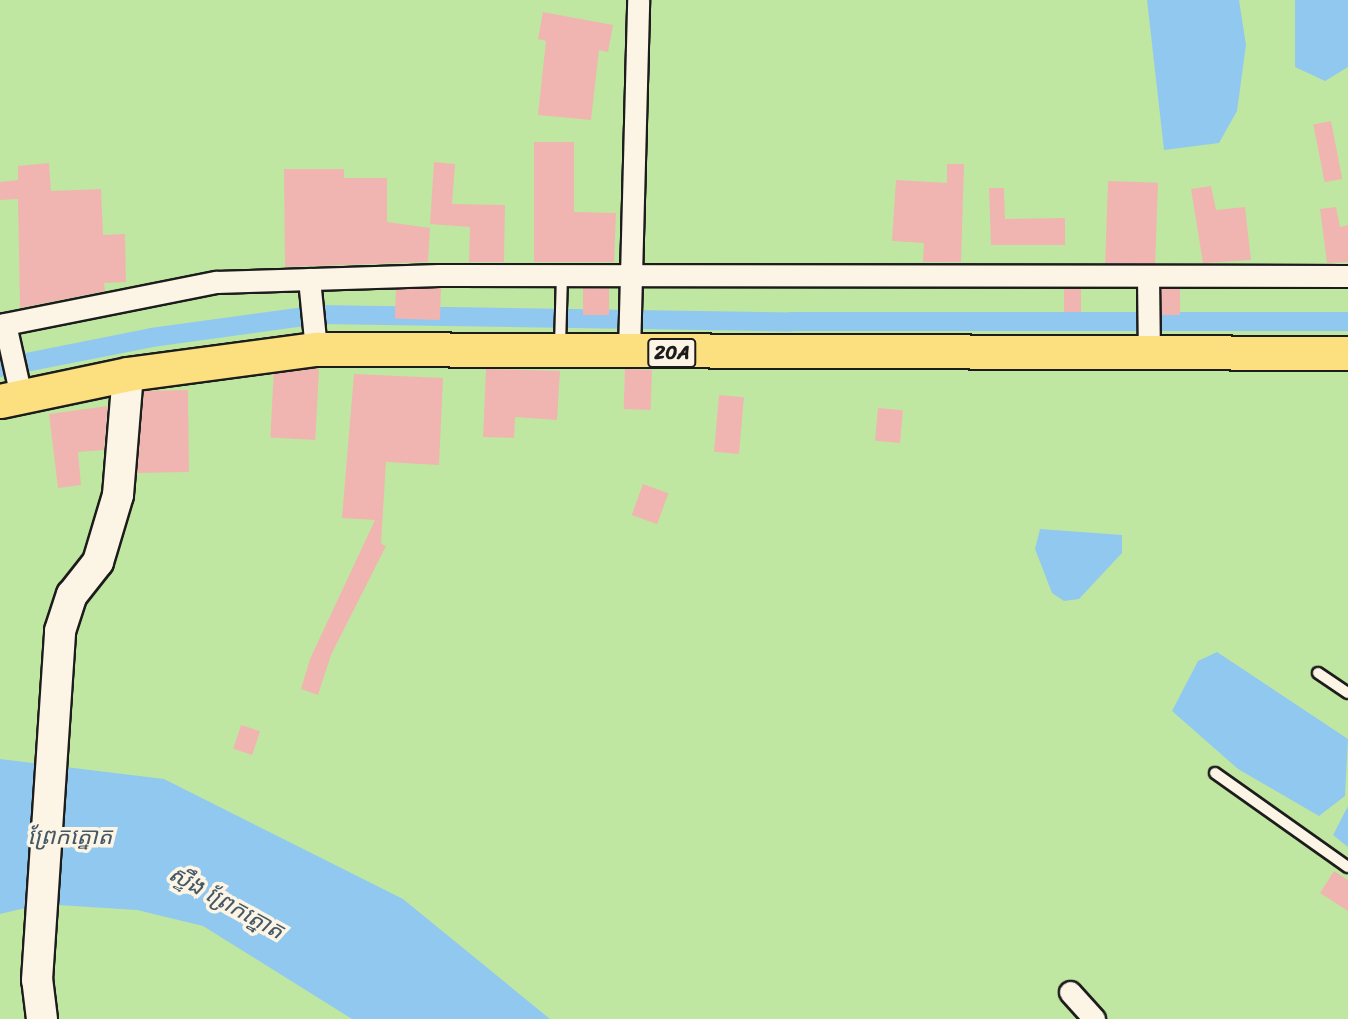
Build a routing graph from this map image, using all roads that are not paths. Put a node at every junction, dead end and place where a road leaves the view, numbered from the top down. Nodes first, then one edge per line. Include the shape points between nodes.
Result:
1 (638, 0) edge
2 (1148, 276) junction
3 (1348, 276) edge
4 (629, 282) junction
5 (561, 285) junction
6 (309, 287) junction
7 (5, 331) edge
8 (560, 335) junction
9 (314, 337) junction
10 (629, 352) junction
11 (1149, 353) junction
12 (1348, 353) edge
13 (128, 373) junction
14 (13, 391) edge
15 (1318, 673) dead end
16 (1348, 693) edge
17 (1215, 773) dead end
18 (1348, 867) edge
19 (1070, 992) dead end
20 (42, 1019) edge
21 (1094, 1019) edge

1 - 4 street
2 - 3 street
2 - 4 street
2 - 11 street
4 - 5 street
4 - 10 street
5 - 6 street
5 - 8 lane
6 - 7 street via 216,282
6 - 9 street
7 - 14 street
8 - 9 main road, 20A
8 - 10 main road, 20A
9 - 13 main road, 20A
10 - 11 main road, 20A
11 - 12 main road, 20A
13 - 14 main road, 20A
13 - 20 street via 118,495 98,562 72,595 60,631 37,980
15 - 16 lane
17 - 18 lane
19 - 21 street

